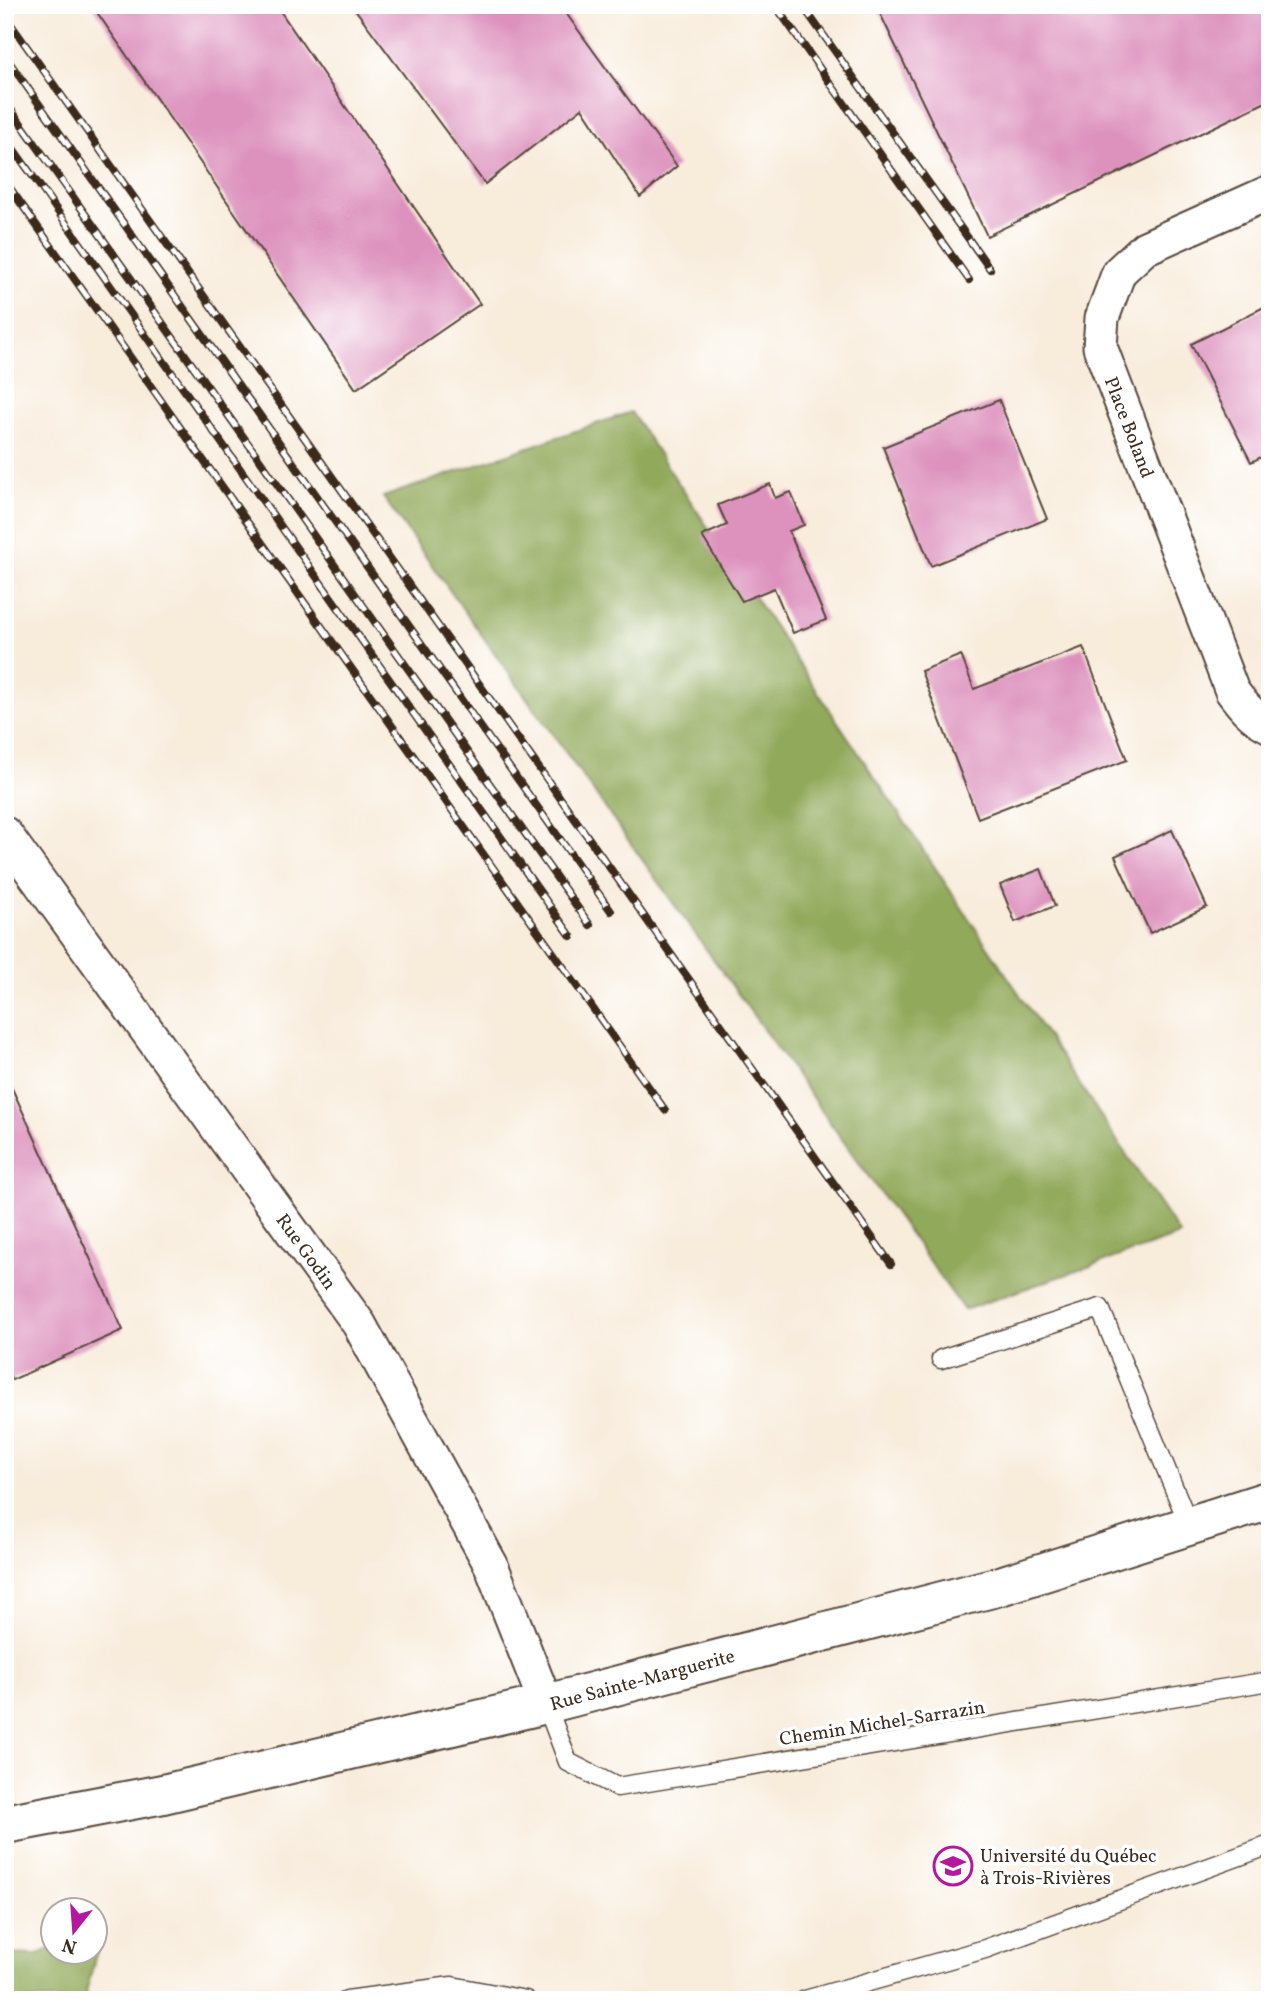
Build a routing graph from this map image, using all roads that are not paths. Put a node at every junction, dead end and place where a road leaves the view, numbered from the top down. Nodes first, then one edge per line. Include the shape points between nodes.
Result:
1 (1270, 192) edge
2 (1270, 726) edge
3 (5, 834) edge
4 (941, 1359) dead end
5 (1270, 1500) edge
6 (1189, 1525) junction
7 (1270, 1681) edge
8 (546, 1704) junction
9 (5, 1824) edge
10 (1270, 1845) edge
11 (347, 2000) edge
12 (526, 2000) edge
13 (806, 2000) edge

1 - 2 street, Place Boland via 1145,248 1119,272 1102,318 1100,347 1232,691 1245,709
3 - 8 street, Rue Godin via 359,1324 491,1565
4 - 6 lane via 1100,1308
5 - 6 street, Rue Sainte-Marguerite
6 - 8 street, Rue Sainte-Marguerite via 1000,1586
7 - 8 lane, Chemin Michel-Sarrazin via 617,1787 568,1762
8 - 9 street, Rue Sainte-Marguerite via 163,1794
10 - 13 lane via 985,1949
11 - 12 lane via 453,1986

